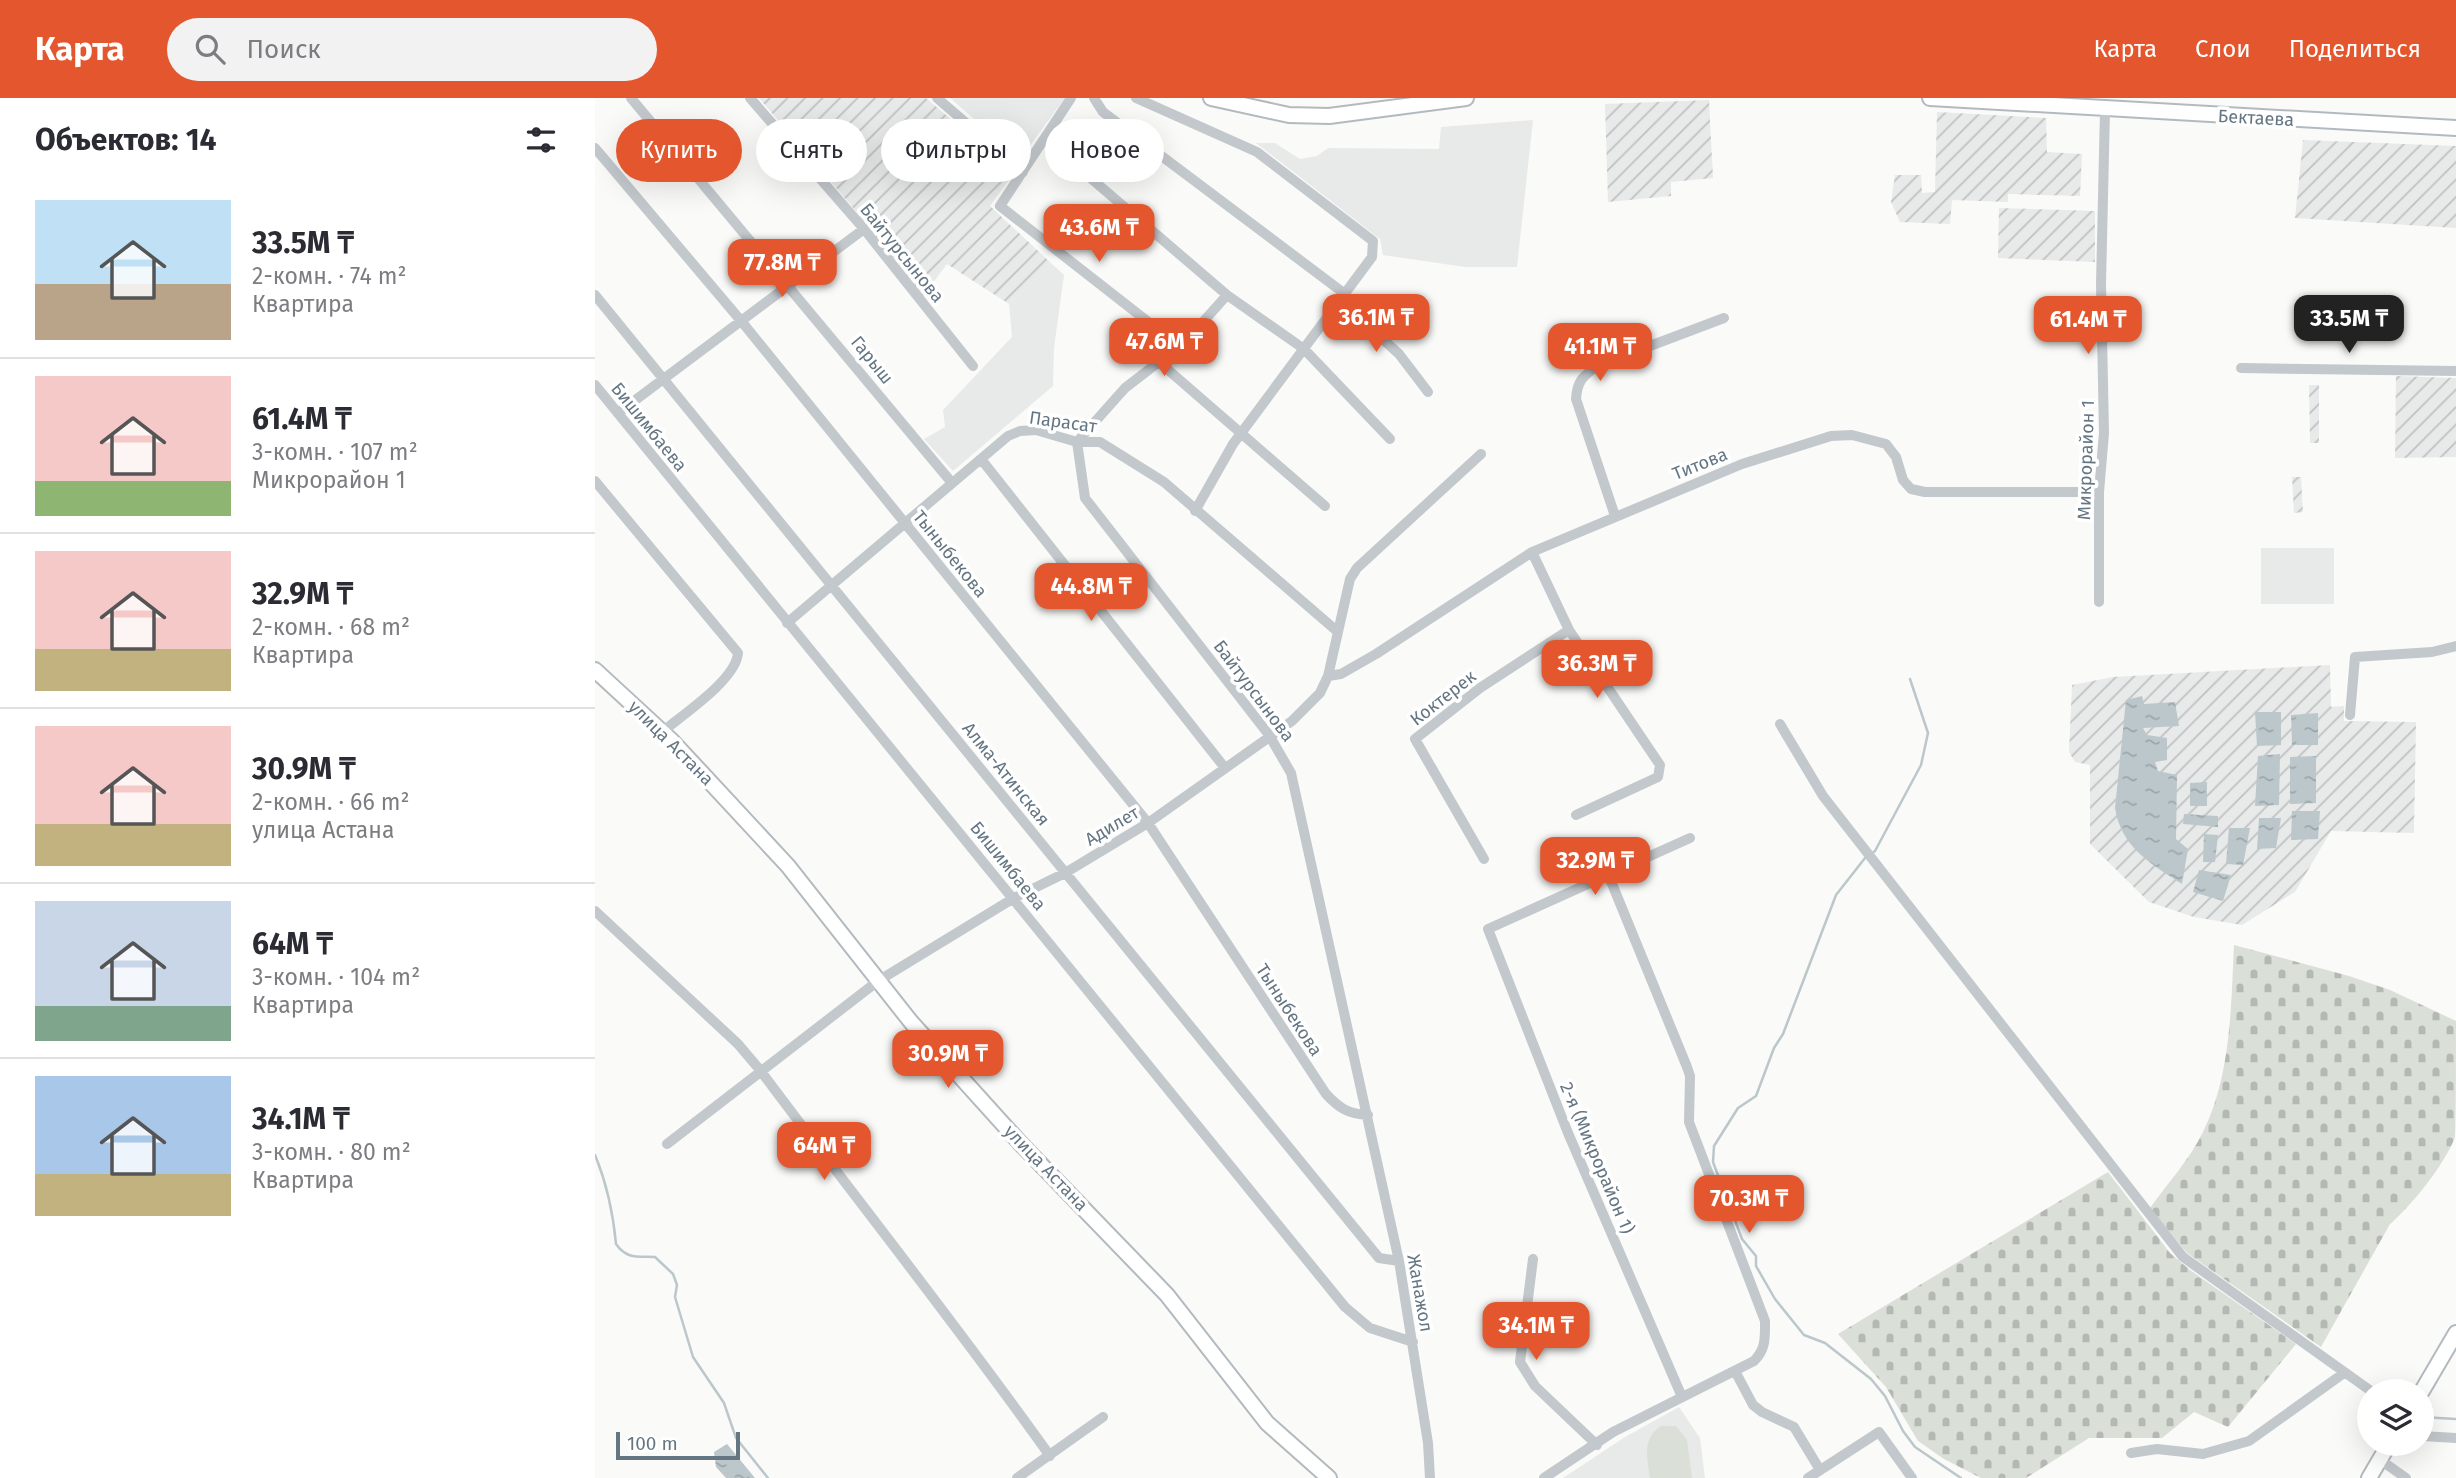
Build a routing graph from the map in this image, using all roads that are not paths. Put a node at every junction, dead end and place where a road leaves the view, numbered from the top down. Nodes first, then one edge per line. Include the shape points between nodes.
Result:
1 (631, 98) edge
2 (750, 98) edge
3 (937, 98) edge
4 (1071, 98) edge
5 (1094, 98) edge
6 (1136, 98) edge
7 (1211, 98) edge
8 (1466, 98) edge
9 (1930, 98) edge
10 (2105, 110) junction
11 (961, 119) edge
12 (1058, 119) edge
13 (2456, 128) edge
14 (1045, 139) edge
15 (595, 148) edge
16 (1031, 160) edge
17 (1016, 182) edge
18 (1095, 182) edge
19 (864, 229) junction
20 (790, 286) junction
21 (595, 295) edge
22 (1227, 295) junction
23 (1342, 297) junction
24 (1724, 318) dead end
25 (742, 322) junction
26 (1179, 346) junction
27 (1304, 349) junction
28 (1159, 362) junction
29 (973, 366) dead end
30 (2241, 368) dead end
31 (2456, 371) edge
32 (662, 379) junction
33 (595, 385) edge
34 (1428, 392) dead end
35 (618, 413) junction
36 (1241, 433) junction
37 (1390, 439) dead end
38 (1077, 442) junction
39 (1481, 454) dead end
40 (981, 459) junction
41 (595, 481) edge
42 (952, 483) junction
43 (2099, 492) junction
44 (1325, 506) dead end
45 (1195, 511) junction
46 (1615, 516) junction
47 (904, 524) junction
48 (1532, 552) junction
49 (833, 584) junction
50 (2099, 602) dead end
51 (787, 623) junction
52 (1569, 630) junction
53 (1338, 632) junction
54 (2456, 646) edge
55 (595, 670) edge
56 (1328, 677) junction
57 (2350, 715) dead end
58 (1780, 724) dead end
59 (662, 732) junction
60 (1269, 735) junction
61 (1225, 768) junction
62 (1576, 815) dead end
63 (1148, 823) junction
64 (1690, 838) dead end
65 (1484, 859) dead end
66 (1065, 873) junction
67 (1608, 874) junction
68 (1014, 898) junction
69 (595, 911) edge
70 (878, 981) junction
71 (760, 1070) junction
72 (1368, 1115) junction
73 (667, 1144) dead end
74 (1533, 1259) dead end
75 (1399, 1261) junction
76 (2456, 1333) edge
77 (1413, 1342) junction
78 (1735, 1370) junction
79 (2344, 1373) junction
80 (2429, 1379) edge
81 (2357, 1382) edge
82 (1682, 1397) junction
83 (1103, 1417) dead end
84 (2434, 1437) edge
85 (2456, 1438) edge
86 (1597, 1444) junction
87 (2131, 1453) dead end
88 (1050, 1456) junction
89 (2381, 1456) edge
90 (2379, 1459) junction
91 (1819, 1470) junction
92 (1019, 1478) edge
93 (1329, 1478) edge
94 (1430, 1478) edge
95 (1544, 1478) edge
96 (1808, 1478) edge
97 (1912, 1478) edge
98 (2368, 1478) edge
99 (2406, 1478) edge

1 - 20 street, Гарыш
2 - 19 street, Байтурсынова
3 - 11 street
4 - 12 street
5 - 23 street via 1103,112
6 - 23 street via 1258,152 1373,241 1372,257
7 - 8 main road via 1289,116 1329,116
9 - 10 main road, Бектаева
10 - 13 main road, Бектаева
10 - 43 street, Микрорайон 1 via 2104,433
14 - 16 street
15 - 25 street, Тыныбекова
17 - 26 street via 1000,206
18 - 22 street
19 - 20 street
19 - 29 street, Байтурсынова
20 - 25 street
20 - 42 street, Гарыш
21 - 32 street, Алма-Атинская
22 - 26 street
22 - 27 street
23 - 27 street
23 - 34 street via 1399,354
24 - 46 street via 1597,366 1576,385 1576,399
25 - 32 street
25 - 47 street, Тыныбекова
26 - 28 street
27 - 36 street
27 - 37 street
28 - 36 street
28 - 38 street via 1125,388
30 - 31 street
32 - 35 street
32 - 49 street, Алма-Атинская
33 - 35 street, Бишимбаева
35 - 51 street, Бишимбаева
36 - 44 street
36 - 45 street
38 - 40 street, Парасат via 1051,432 1020,431
38 - 45 street, Парасат via 1100,442 1164,482
38 - 60 street, Байтурсынова via 1085,498
39 - 53 street, Адилет via 1357,568 1350,579
40 - 42 street, Парасат
40 - 61 street
41 - 59 street via 738,653 737,662 714,689
42 - 47 street, Парасат
43 - 46 street, Титова via 1911,489 1886,444 1846,434 1742,464
43 - 50 street, Микрорайон 1
45 - 53 street, Парасат
46 - 48 street, Титова
47 - 49 street, Парасат
47 - 63 street, Тыныбекова
48 - 52 street
48 - 56 street, Титова via 1376,654
49 - 51 street, Парасат
49 - 66 street, Алма-Атинская
51 - 68 street, Бишимбаева
52 - 62 street via 1660,765 1658,777
52 - 65 street, Коктерек via 1480,688 1415,738
53 - 56 street, Адилет
54 - 57 street via 2432,652 2355,656
55 - 59 main road, улица Астана
56 - 60 street, Адилет via 1307,708
58 - 79 street via 1823,796 2183,1257
59 - 70 main road, улица Астана via 788,866
60 - 61 street, Адилет
60 - 72 street, Байтурсынова via 1291,773
61 - 63 street, Адилет
63 - 66 street, Адилет
63 - 72 street, Тыныбекова via 1326,1094 1339,1108
64 - 67 street
66 - 68 street, Адилет
66 - 75 street, Алма-Атинская via 1379,1258
67 - 78 street via 1687,1067 1689,1122 1765,1321 1762,1352
67 - 82 street, 2-я (Микрорайон 1) via 1488,929 1568,1133
68 - 70 street, Адилет
68 - 77 street, Бишимбаева via 1357,1320
69 - 71 street
70 - 71 street, Адилет
70 - 93 main road, улица Астана via 1021,1144 1167,1295 1267,1423
71 - 73 street, Адилет
71 - 88 street
72 - 75 street, Жанажол
74 - 86 street via 1520,1362 1535,1386
75 - 77 street, Жанажол
76 - 80 main road
77 - 94 street, Жанажол
78 - 82 street
78 - 91 street via 1753,1405 1794,1427
79 - 81 street
79 - 87 street via 2249,1441 2203,1454 2157,1448
82 - 86 street
83 - 88 street
84 - 85 street
86 - 95 street
88 - 92 street
89 - 90 main road
90 - 98 main road
90 - 99 street
91 - 96 street
91 - 97 street via 1879,1432

